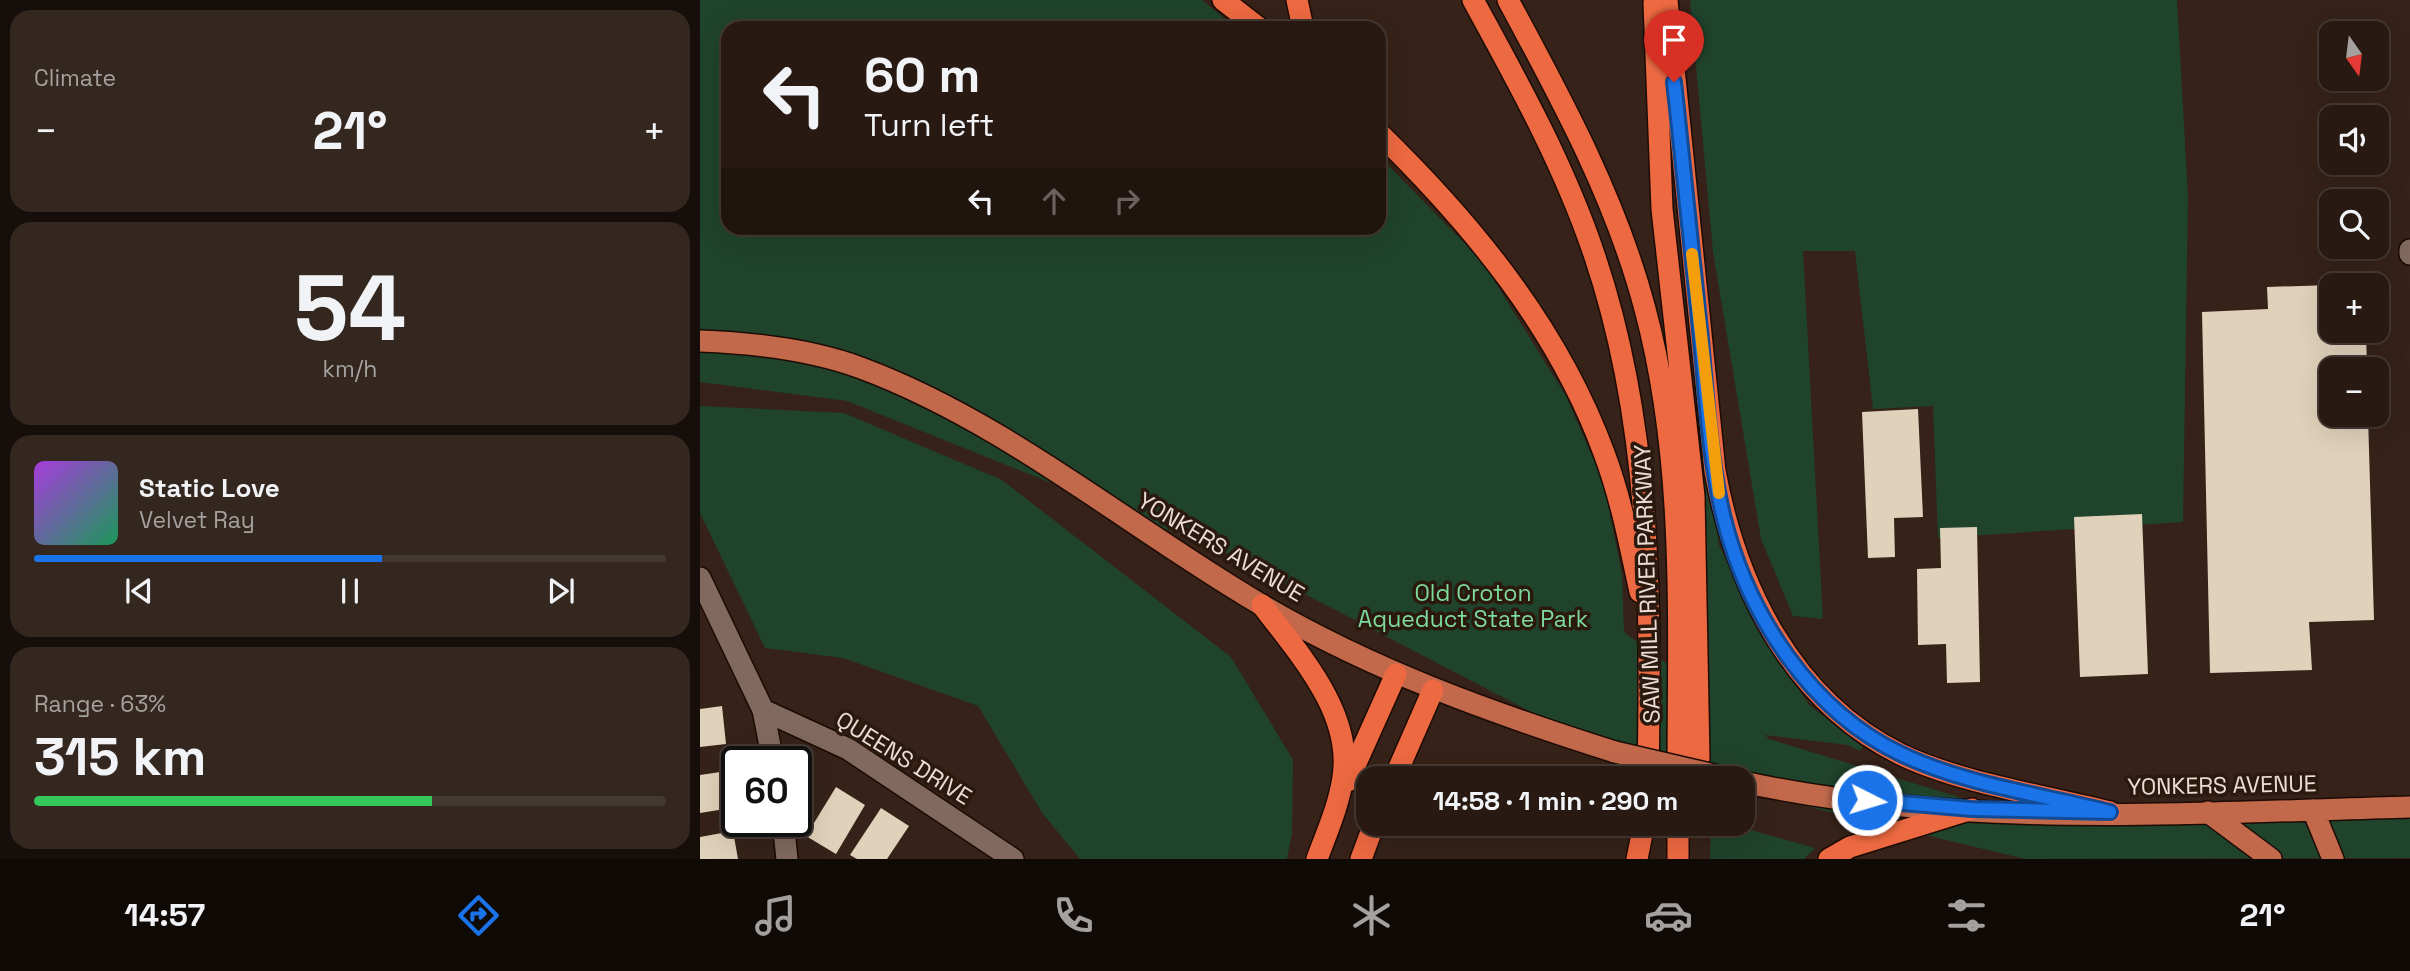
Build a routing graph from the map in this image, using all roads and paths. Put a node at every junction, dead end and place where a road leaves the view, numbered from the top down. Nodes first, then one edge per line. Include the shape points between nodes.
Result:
1 (1223, 0) edge
2 (1297, 0) edge
3 (1474, 0) edge
4 (1508, 0) edge
5 (1654, 0) edge
6 (1667, 0) edge
7 (1250, 21) edge
8 (1302, 21) edge
9 (1386, 140) edge
10 (700, 341) edge
11 (700, 578) edge
12 (1262, 605) junction
13 (1650, 635) junction
14 (1396, 674) junction
15 (1433, 690) junction
16 (763, 710) junction
17 (770, 746) edge
18 (1400, 766) edge
19 (1648, 766) edge
20 (1676, 766) edge
21 (1678, 766) edge
22 (1697, 766) edge
23 (1755, 783) edge
24 (2410, 807) edge
25 (1972, 809) junction
26 (2313, 810) junction
27 (2110, 812) junction
28 (2208, 813) junction
29 (1328, 828) junction
30 (1369, 836) edge
31 (1643, 836) edge
32 (1646, 836) edge
33 (785, 837) edge
34 (788, 859) edge
35 (1013, 859) edge
36 (1317, 859) edge
37 (1360, 859) edge
38 (1637, 859) edge
39 (1647, 859) edge
40 (1829, 859) edge
41 (2270, 859) edge
42 (2333, 859) edge

1 - 7 highway
2 - 8 highway
3 - 13 highway, SAW MILL RIVER PARKWAY via 1557,161 1609,302 1640,449
4 - 21 highway, SAW MILL RIVER PARKWAY via 1594,166 1630,259 1657,357 1676,534
5 - 22 highway via 1661,196 1694,496
6 - 27 highway via 1715,471 1733,548 1762,613 1783,649 1821,695 1900,754 1954,773
9 - 13 highway via 1486,250 1558,354 1605,456
10 - 12 main road, YONKERS AVENUE via 814,354 905,387 995,435
11 - 16 street
12 - 14 main road, YONKERS AVENUE
12 - 29 highway via 1310,672 1338,729 1343,775
13 - 19 highway, SAW MILL RIVER PARKWAY
14 - 15 main road, YONKERS AVENUE
14 - 29 highway
15 - 18 highway
15 - 20 main road, YONKERS AVENUE, bridge via 1615,752
16 - 17 street
16 - 35 street, QUEENS DRIVE via 848,749
23 - 25 main road, YONKERS AVENUE via 1821,796
24 - 26 main road, YONKERS AVENUE
25 - 27 main road, YONKERS AVENUE
25 - 40 highway via 1850,847
26 - 28 main road, YONKERS AVENUE
26 - 42 main road
27 - 28 main road, YONKERS AVENUE
28 - 41 main road
29 - 36 highway
30 - 37 highway
31 - 38 highway
32 - 39 highway
33 - 34 street

